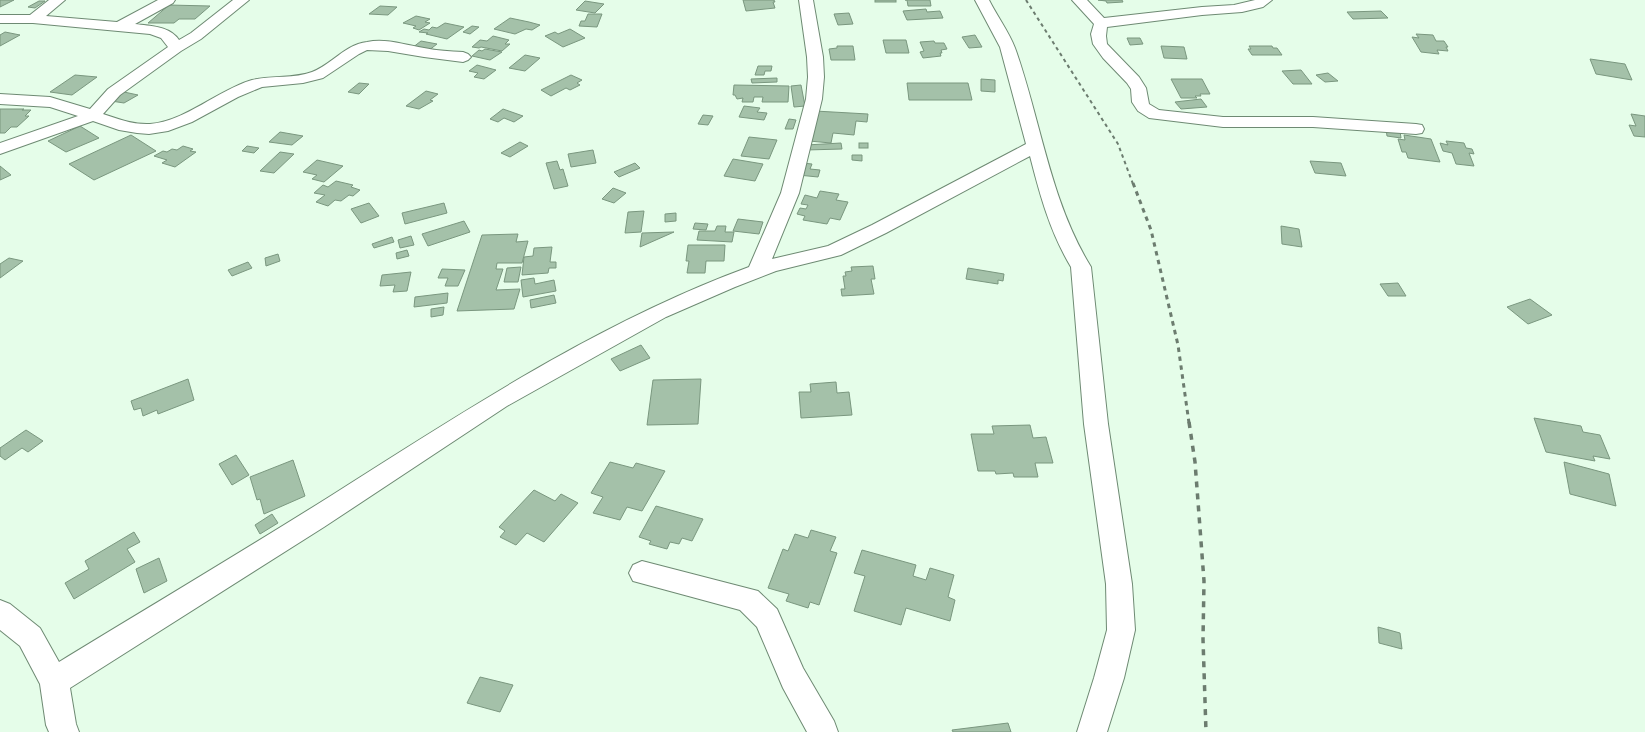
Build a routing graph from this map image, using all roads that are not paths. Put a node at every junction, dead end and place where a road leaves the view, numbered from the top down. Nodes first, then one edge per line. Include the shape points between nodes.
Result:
1 (58, 0) edge
2 (168, 0) edge
3 (242, 0) edge
4 (806, 0) edge
5 (982, 0) edge
6 (1079, 0) edge
7 (1265, 0) edge
8 (0, 19) edge
9 (33, 19) junction
10 (1101, 23) junction
11 (119, 27) junction
12 (176, 48) junction
13 (463, 57) dead end
14 (0, 100) edge
15 (92, 116) junction
16 (1416, 129) dead end
17 (1035, 146) junction
18 (0, 149) edge
19 (757, 271) junction
20 (642, 573) dead end
21 (0, 613) edge
22 (54, 681) junction
23 (59, 730) edge
24 (823, 732) edge
25 (1092, 732) edge

1 - 9 street
2 - 11 street
3 - 12 street via 196,36
4 - 19 street via 815,57 814,99 790,193
5 - 17 street via 1008,48
6 - 10 street
7 - 10 street via 1256,5 1238,8
8 - 9 street
9 - 11 street
10 - 16 street via 1097,31 1100,43 1139,87 1139,100 1144,110 1155,115 1224,122 1320,122
11 - 12 street via 167,34 173,39
12 - 15 street via 114,92
13 - 15 street via 365,46 355,50 320,75 262,82 236,91 186,118 162,127 131,128
14 - 15 street via 41,101 66,106
15 - 18 street
17 - 19 street via 834,251
17 - 25 street via 1056,218 1081,267 1096,424 1119,584 1121,630 1110,678
19 - 22 street via 659,312 499,400 315,520
20 - 24 street via 748,600 767,618 793,678
21 - 22 street via 30,637
22 - 23 street

